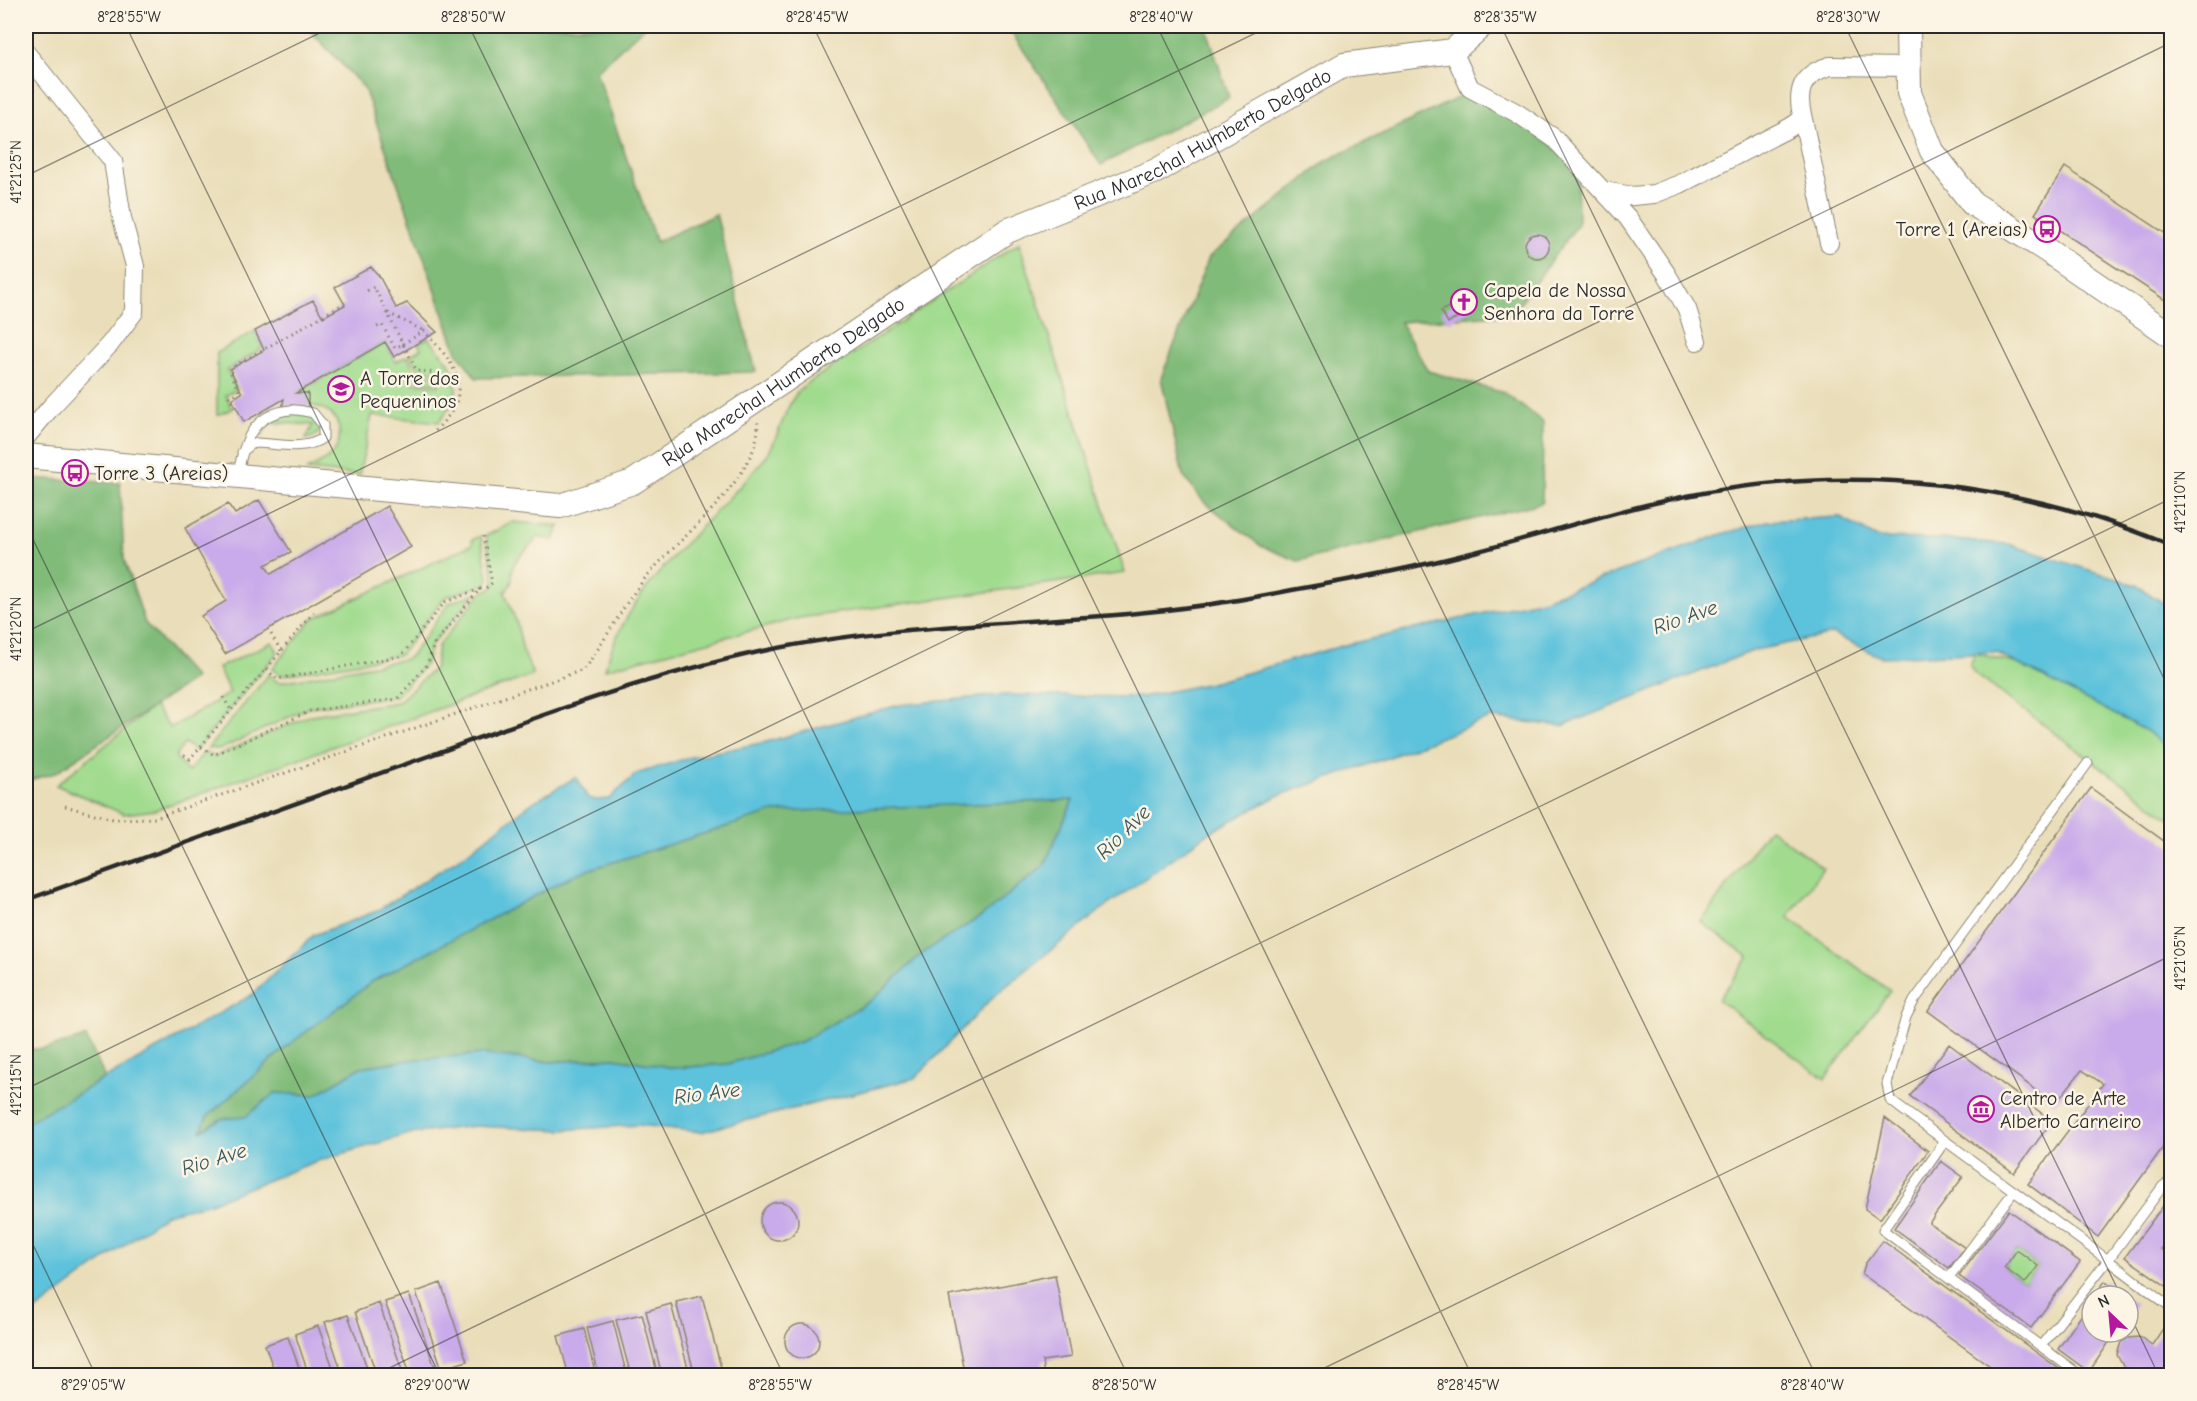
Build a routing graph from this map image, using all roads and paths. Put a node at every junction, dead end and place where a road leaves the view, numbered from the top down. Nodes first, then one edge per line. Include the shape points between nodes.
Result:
1 (1481, 26) edge
2 (1908, 26) edge
3 (1454, 51) junction
4 (26, 53) edge
5 (1909, 67) junction
6 (1803, 120) junction
7 (1603, 191) junction
8 (1829, 243) dead end
9 (367, 291) dead end
10 (345, 303) dead end
11 (388, 313) junction
12 (377, 327) dead end
13 (424, 332) junction
14 (2172, 336) edge
15 (1697, 341) dead end
16 (403, 344) junction
17 (417, 371) junction
18 (415, 383) dead end
19 (458, 383) junction
20 (747, 405) junction
21 (234, 408) dead end
22 (433, 434) dead end
23 (26, 437) edge
24 (242, 452) junction
25 (26, 456) edge
26 (238, 476) junction
27 (483, 536) dead end
28 (480, 589) junction
29 (316, 610) dead end
30 (271, 634) dead end
31 (281, 651) junction
32 (266, 669) junction
33 (223, 697) dead end
34 (231, 710) junction
35 (201, 747) junction
36 (184, 755) dead end
37 (2088, 764) dead end
38 (65, 806) dead end
39 (1945, 1141) junction
40 (2172, 1180) edge
41 (2014, 1191) junction
42 (2108, 1260) junction
43 (1949, 1278) junction
44 (2172, 1308) edge
45 (2041, 1346) junction
46 (2081, 1376) edge

1 - 3 street
2 - 5 street
3 - 7 street via 1470,88 1554,138
3 - 20 street, Rua Marechal Humberto Delgado via 1344,65 1156,171 1007,231
4 - 23 street via 113,161 135,266 135,289 134,312
5 - 6 street via 1830,66 1815,72 1798,96
5 - 14 street via 1909,93 1932,151 1972,203
6 - 7 street via 1654,194 1633,196
6 - 8 street
7 - 15 street via 1628,218 1666,273 1687,309
9 - 11 path via 374,286
10 - 21 path via 229,369 239,392 229,397
11 - 13 path
11 - 16 path
12 - 16 path via 382,325 395,348
13 - 16 path
13 - 19 path via 448,358
16 - 17 path
17 - 18 path
17 - 19 path via 449,376
19 - 22 path via 454,411
20 - 26 street, Rua Marechal Humberto Delgado via 633,482 560,506
20 - 38 path via 758,423 754,447 741,475 640,584 583,670 155,818 113,819
24 - 24 lane via 256,426 274,414 291,409 313,413 323,425 323,438 314,444 257,443
24 - 26 lane
25 - 26 street, Rua Marechal Humberto Delgado
27 - 28 path via 492,583
28 - 32 path via 445,602 401,656 278,679
28 - 35 path via 434,644 428,665 397,699 310,711 214,755
29 - 31 path
30 - 31 path
31 - 32 path
32 - 34 path
33 - 34 path
34 - 35 path
35 - 36 path via 190,759
37 - 39 lane via 1906,1017 1887,1084 1890,1100
39 - 41 lane
39 - 43 lane via 1883,1230
40 - 42 lane via 2163,1186
41 - 42 lane
41 - 43 lane
42 - 44 lane
42 - 45 lane
43 - 45 lane
45 - 46 lane

